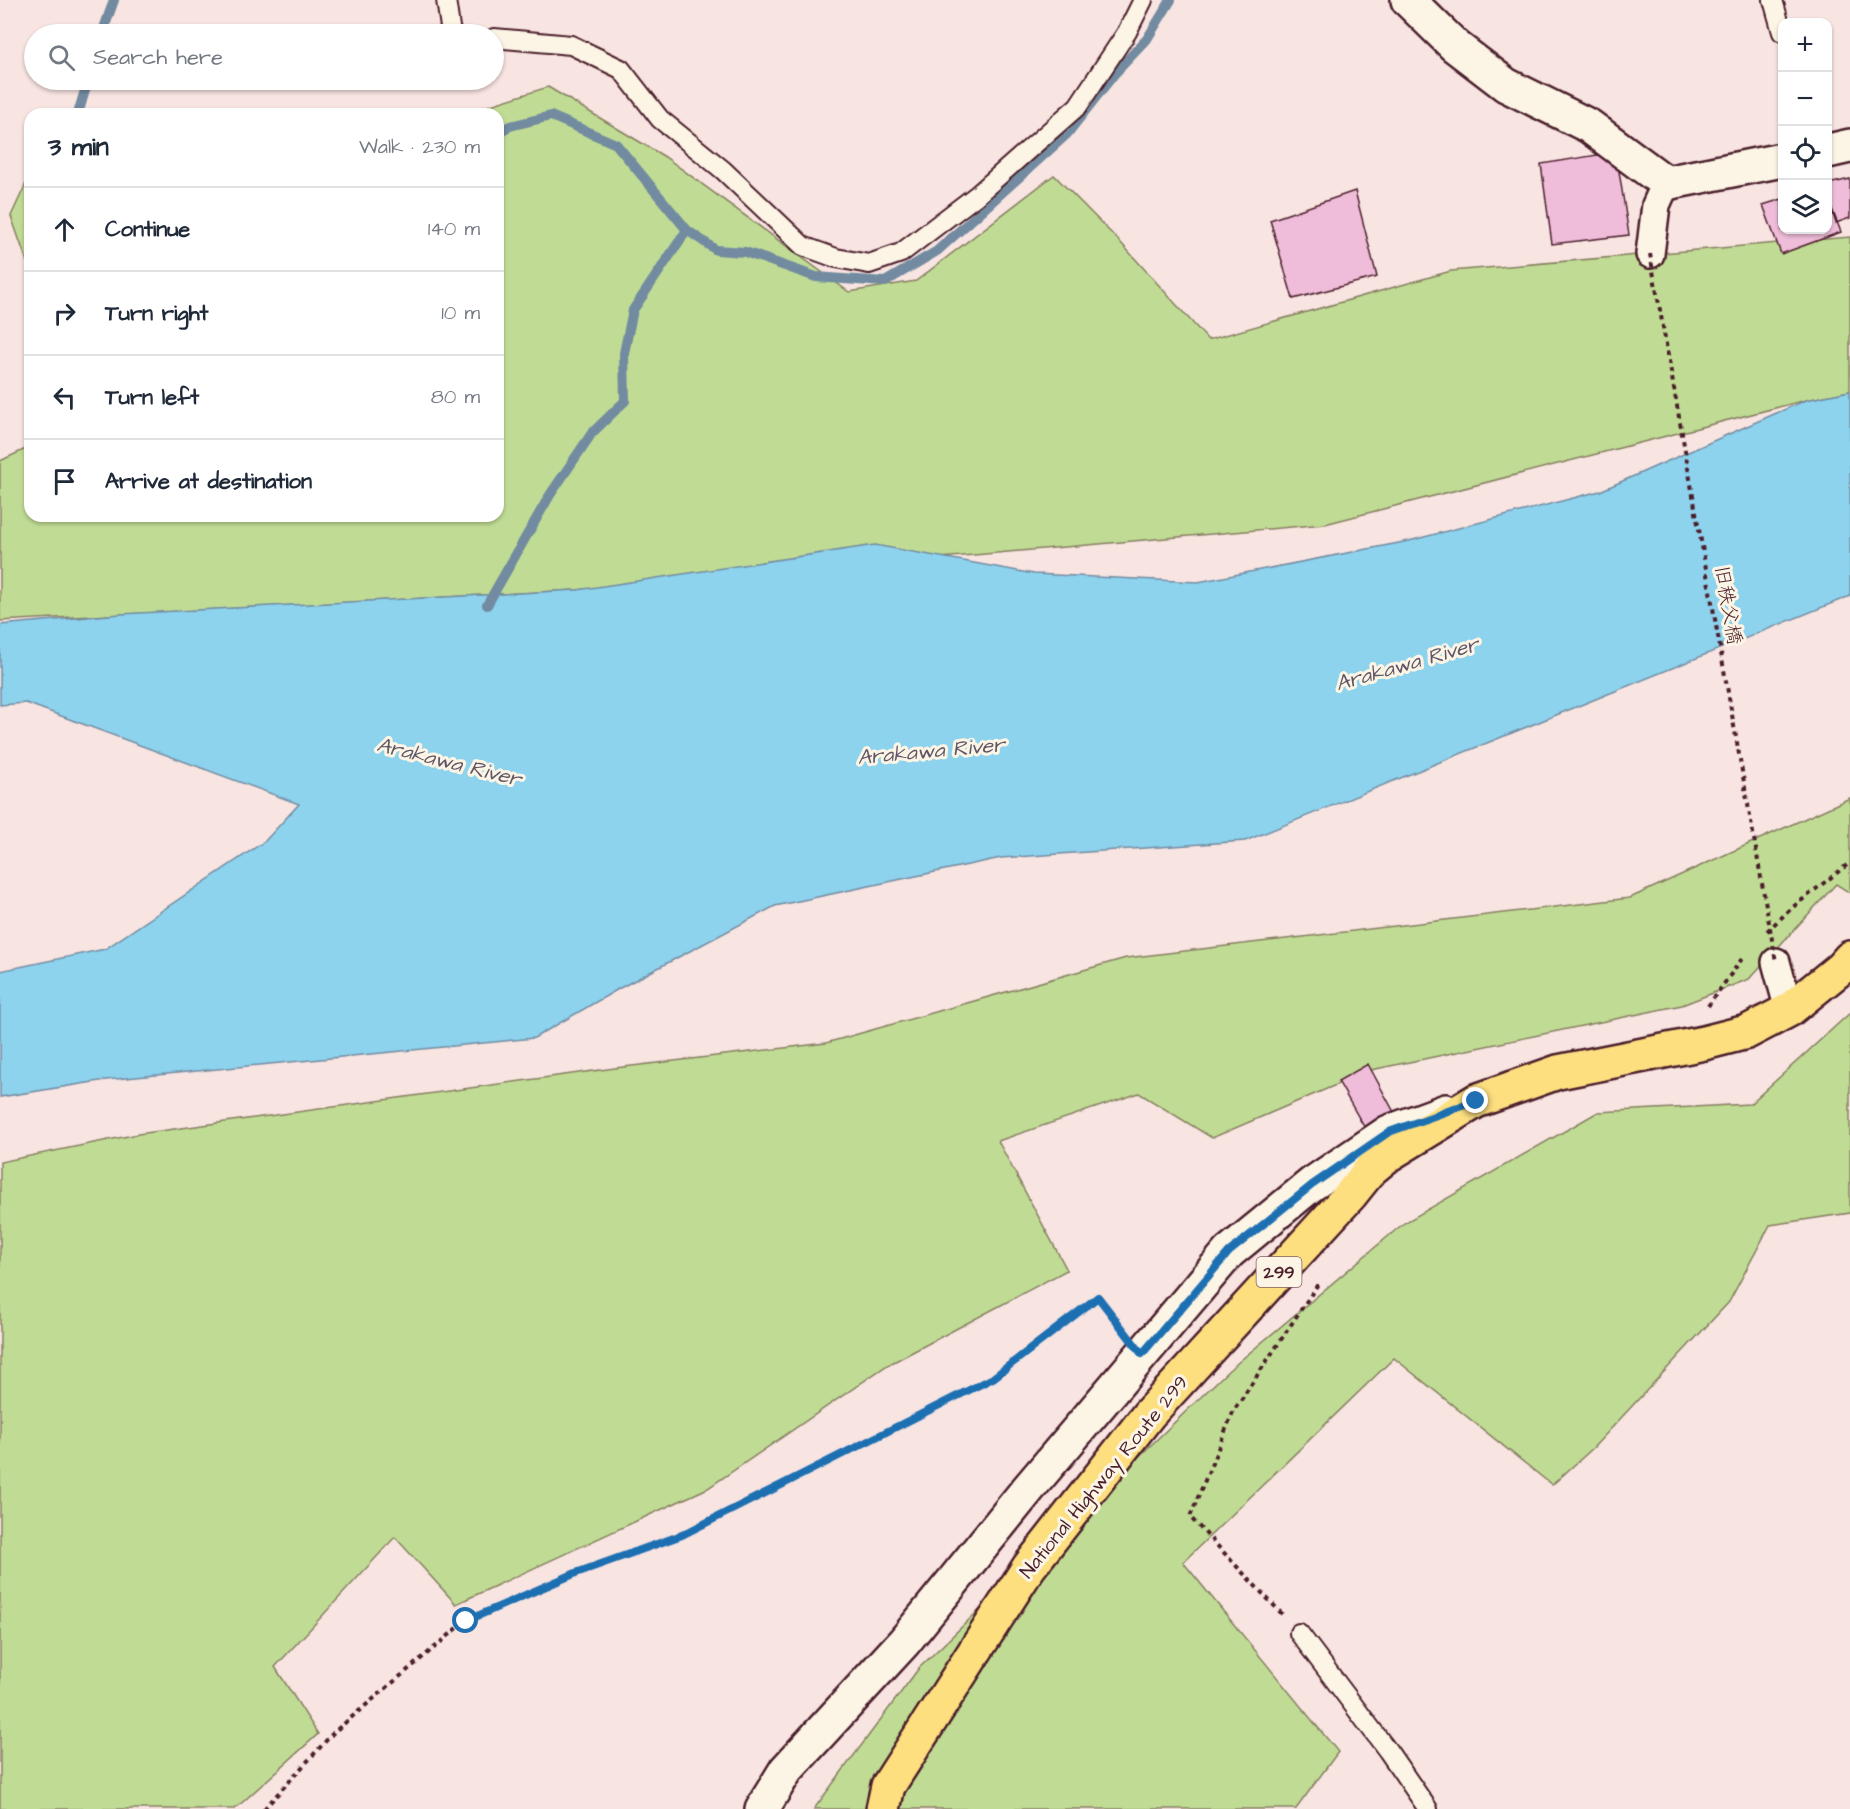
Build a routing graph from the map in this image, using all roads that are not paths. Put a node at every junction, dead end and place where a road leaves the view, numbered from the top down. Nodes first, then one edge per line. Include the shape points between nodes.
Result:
1 (446, 0) edge
2 (1143, 0) edge
3 (1408, 0) edge
4 (1773, 0) edge
5 (1778, 18) edge
6 (449, 24) edge
7 (504, 39) edge
8 (1850, 146) edge
9 (1832, 150) edge
10 (1778, 161) edge
11 (1666, 183) junction
12 (1650, 254) road end
13 (1850, 958) edge
14 (1776, 962) road end
15 (1788, 1010) junction
16 (1476, 1101) junction
17 (1299, 1632) road end
18 (762, 1809) edge
19 (883, 1809) edge
20 (1428, 1809) edge

1 - 6 lane
2 - 7 lane via 1127,32 1078,106 977,195 901,253 868,264 803,246 723,170 660,119 621,69 571,45
3 - 11 street via 1455,46 1506,85 1589,126
4 - 5 lane
8 - 9 street
10 - 11 street
11 - 12 street via 1656,205
13 - 15 highway, National Highway Route 299 / 299
14 - 15 street
15 - 16 highway, National Highway Route 299 / 299 via 1747,1032 1558,1072
16 - 18 street via 1389,1132 1312,1185 1229,1252 904,1642 786,1770
16 - 19 highway, National Highway Route 299 / 299 via 1371,1169 1149,1414 1029,1567 888,1786
17 - 20 lane

